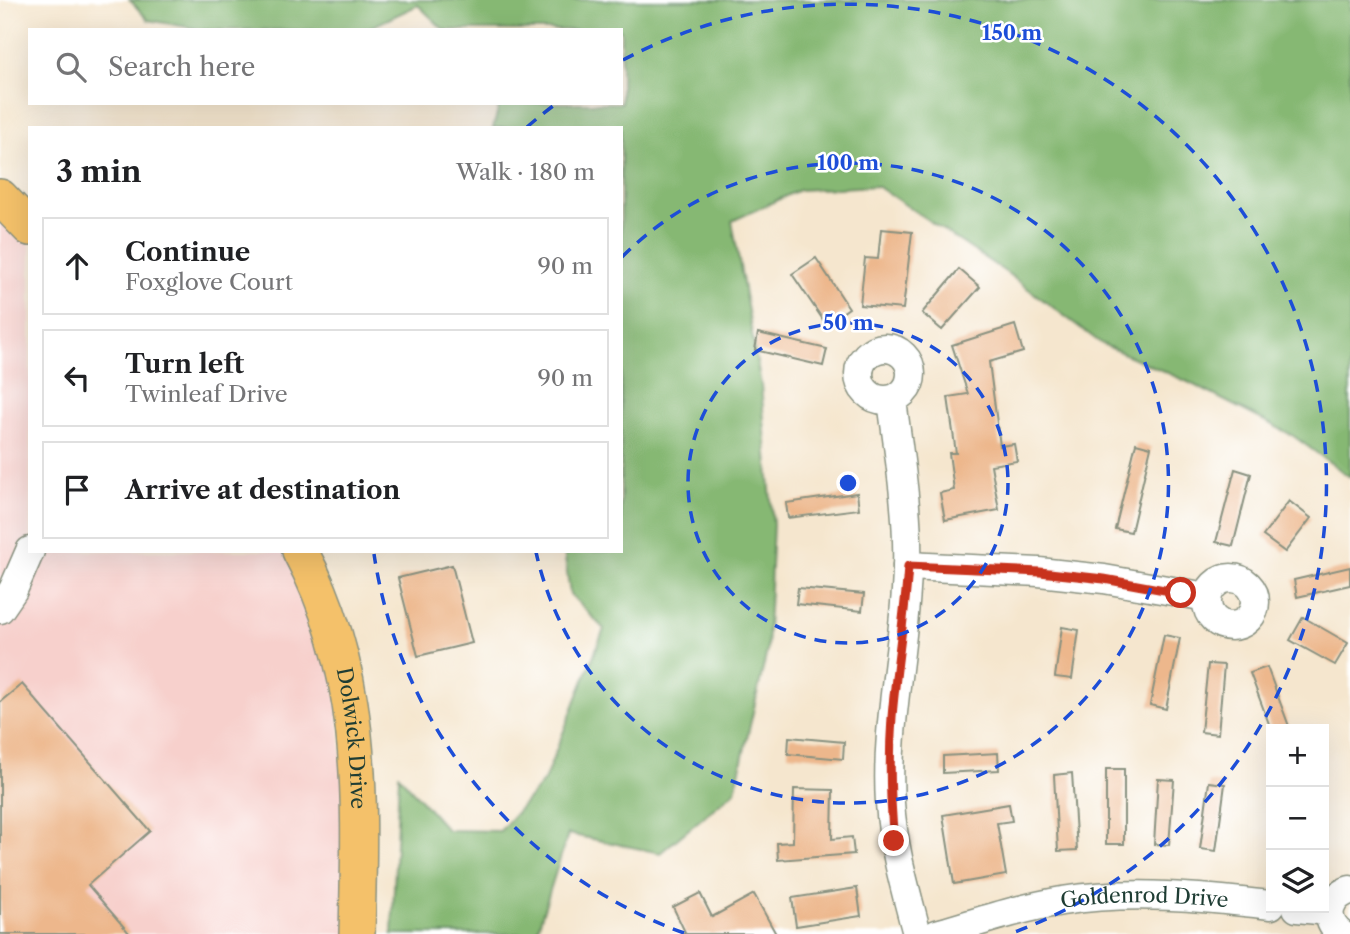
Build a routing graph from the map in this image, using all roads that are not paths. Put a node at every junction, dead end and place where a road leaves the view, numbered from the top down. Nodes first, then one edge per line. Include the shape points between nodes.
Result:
1 (0, 197) edge
2 (28, 226) edge
3 (892, 400) dead end
4 (29, 553) edge
5 (301, 553) edge
6 (908, 566) junction
7 (1207, 597) dead end
8 (0, 609) edge
9 (1350, 890) edge
10 (1266, 904) edge
11 (1310, 913) edge
12 (1335, 923) edge
13 (357, 934) edge
14 (917, 934) edge
15 (937, 934) edge

1 - 2 main road
3 - 6 street
4 - 8 street
5 - 13 main road, Dolwick Drive via 329,613 348,684 358,790
6 - 7 street via 1040,572
6 - 14 street via 892,718 890,801 894,841
9 - 12 street via 1336,897
10 - 15 street, Goldenrod Drive via 1188,895 1127,894 1062,901
11 - 12 street

